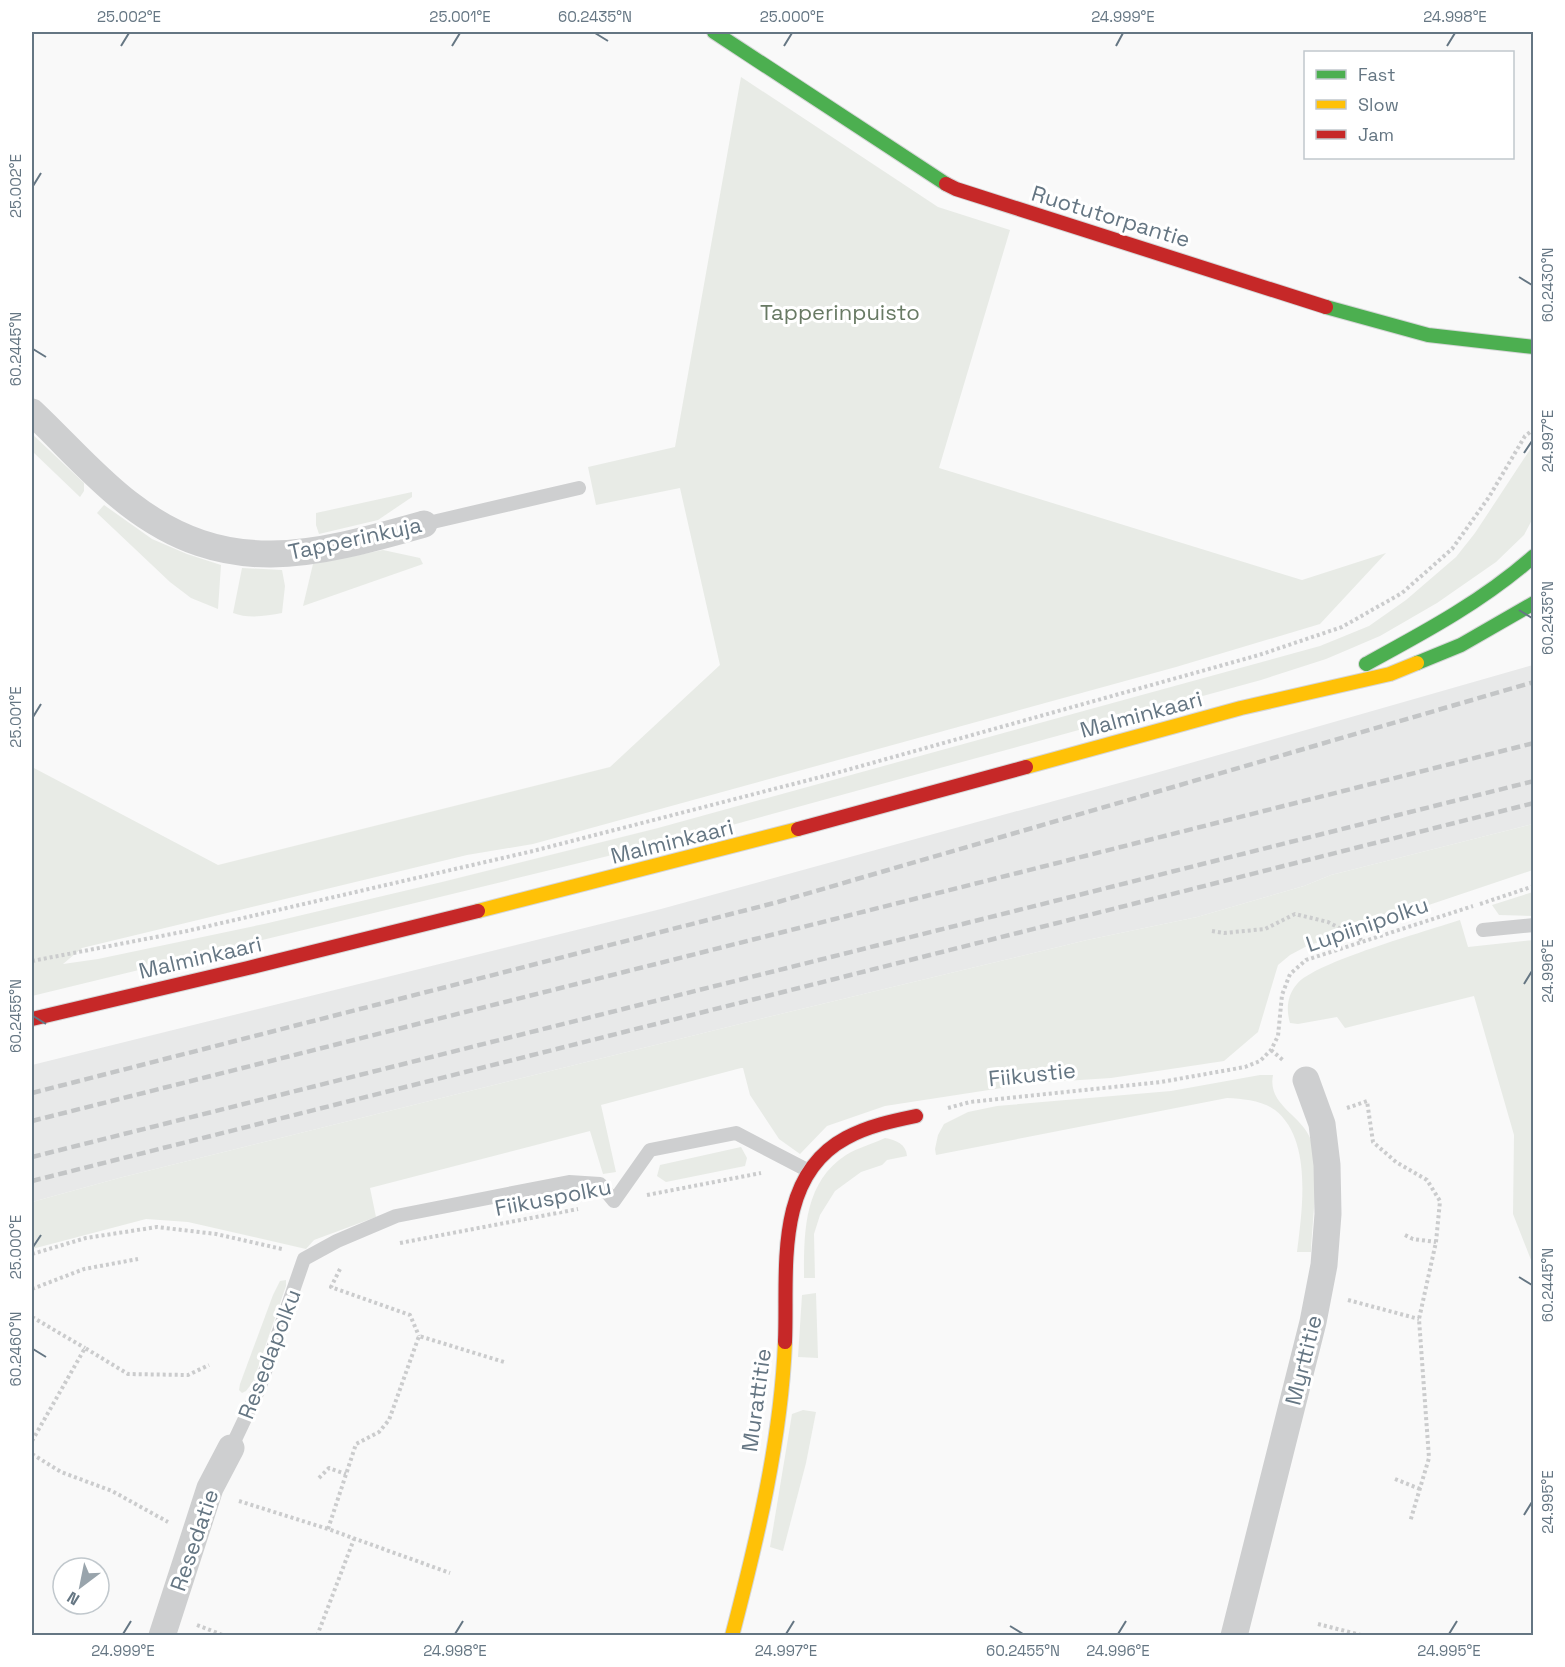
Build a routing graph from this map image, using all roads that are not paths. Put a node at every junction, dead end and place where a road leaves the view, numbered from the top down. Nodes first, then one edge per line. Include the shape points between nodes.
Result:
1 (714, 32) edge
2 (1533, 346) edge
3 (32, 412) edge
4 (579, 488) dead end
5 (424, 524) joint
6 (1533, 556) edge
7 (1533, 603) edge
8 (1319, 689) junction
9 (1533, 925) edge
10 (1483, 930) dead end
11 (32, 1019) edge
12 (1306, 1080) dead end
13 (916, 1116) road end
14 (809, 1170) junction
15 (231, 1448) joint
16 (162, 1635) edge
17 (732, 1635) edge
18 (1234, 1635) edge

1 - 2 main road, Ruotutorpantie via 956,189 1354,316 1428,334
3 - 5 street, Tapperinkuja via 127,502 156,523 202,544 260,555 297,554
4 - 5 lane, Tapperinkuja
6 - 8 main road, Malminkaari via 1494,590 1441,624
7 - 8 main road, Malminkaari via 1461,645 1390,674
8 - 11 main road, Malminkaari via 748,843
9 - 10 lane
12 - 18 street, Myrttitie via 1322,1124 1327,1165 1324,1265
13 - 14 main road via 844,1137
14 - 15 lane, Resedapolku via 736,1133 650,1150 614,1201 600,1184 569,1182 396,1216 337,1241 304,1259 259,1389
14 - 17 main road, Murattitie via 792,1212 778,1416 762,1510
15 - 16 street, Resedatie via 213,1483

